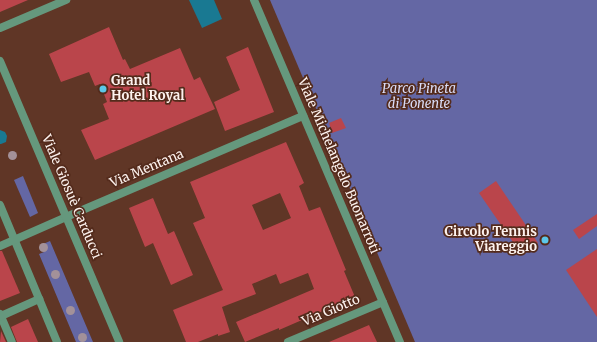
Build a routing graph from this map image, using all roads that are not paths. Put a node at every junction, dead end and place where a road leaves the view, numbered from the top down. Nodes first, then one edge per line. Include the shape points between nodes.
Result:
1 (66, 0) edge
2 (254, 0) edge
3 (0, 28) edge
4 (0, 61) edge
5 (303, 116) junction
6 (0, 205) edge
7 (66, 216) junction
8 (15, 240) junction
9 (0, 246) edge
10 (39, 299) junction
11 (383, 302) junction
12 (0, 315) edge
13 (12, 342) edge
14 (57, 342) edge
15 (119, 342) edge
16 (288, 342) edge
17 (400, 342) edge

1 - 3 street
2 - 5 street, Viale Michelangelo Buonarroti
4 - 7 street, Viale Giosuè Carducci
5 - 7 street, Via Mentana
5 - 11 street, Viale Michelangelo Buonarroti
6 - 8 street
7 - 8 street, Via Mentana
7 - 15 street, Viale Giosuè Carducci
8 - 9 street, Via Mentana
8 - 10 street
10 - 12 street
10 - 14 street
11 - 16 street, Via Giotto
11 - 17 street, Viale Michelangelo Buonarroti
12 - 13 street

